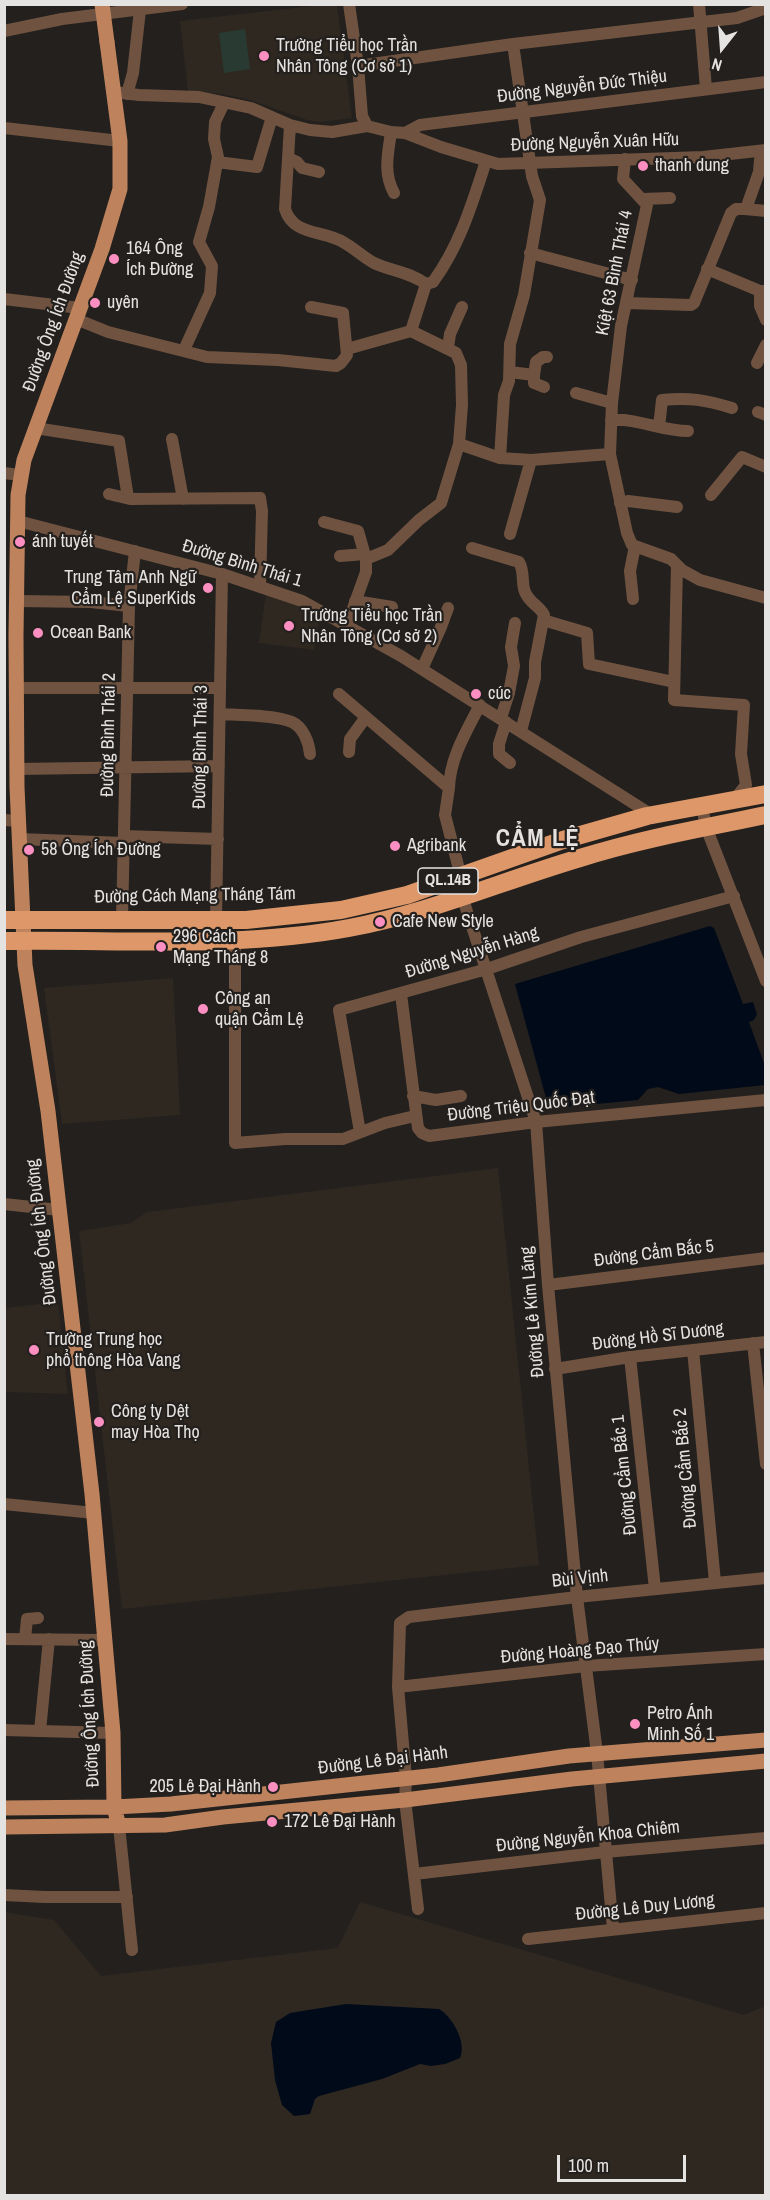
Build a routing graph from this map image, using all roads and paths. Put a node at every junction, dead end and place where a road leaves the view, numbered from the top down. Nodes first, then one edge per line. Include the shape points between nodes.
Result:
1 (102, 4) edge
2 (182, 4) edge
3 (349, 4) edge
4 (699, 4) edge
5 (765, 9) edge
6 (140, 10) junction
7 (701, 23) junction
8 (4, 32) edge
9 (513, 44) junction
10 (358, 66) junction
11 (765, 81) edge
12 (706, 89) junction
13 (121, 93) junction
14 (224, 103) junction
15 (522, 112) junction
16 (272, 117) junction
17 (290, 125) junction
18 (367, 126) junction
19 (4, 128) edge
20 (391, 132) junction
21 (405, 133) junction
22 (120, 141) junction
23 (764, 157) edge
24 (288, 158) junction
25 (625, 159) junction
26 (486, 161) junction
27 (216, 162) junction
28 (530, 162) junction
29 (319, 172) dead end
30 (394, 193) dead end
31 (670, 198) dead end
32 (643, 199) junction
33 (745, 209) junction
34 (765, 211) edge
35 (530, 253) junction
36 (707, 269) junction
37 (632, 280) junction
38 (426, 284) junction
39 (763, 291) edge
40 (4, 299) edge
41 (626, 303) junction
42 (311, 307) dead end
43 (462, 307) dead end
44 (78, 314) junction
45 (765, 320) edge
46 (411, 331) junction
47 (765, 345) edge
48 (448, 348) junction
49 (184, 350) junction
50 (347, 350) junction
51 (547, 357) dead end
52 (757, 363) dead end
53 (510, 372) junction
54 (534, 375) junction
55 (544, 387) dead end
56 (576, 393) dead end
57 (612, 403) junction
58 (732, 408) dead end
59 (611, 420) junction
60 (659, 427) junction
61 (35, 428) junction
62 (688, 430) dead end
63 (172, 439) dead end
64 (459, 444) junction
65 (610, 454) junction
66 (500, 458) junction
67 (531, 460) junction
68 (765, 467) edge
69 (4, 473) edge
70 (20, 475) junction
71 (109, 494) dead end
72 (711, 495) dead end
73 (128, 498) junction
74 (183, 499) junction
75 (620, 503) junction
76 (677, 507) dead end
77 (18, 521) junction
78 (324, 522) dead end
79 (510, 534) dead end
80 (633, 545) junction
81 (472, 548) dead end
82 (135, 551) junction
83 (340, 556) dead end
84 (366, 557) junction
85 (677, 565) junction
86 (222, 574) junction
87 (260, 585) junction
88 (765, 598) edge
89 (633, 599) dead end
90 (17, 601) junction
91 (355, 601) junction
92 (129, 606) junction
93 (392, 607) dead end
94 (448, 608) dead end
95 (543, 620) junction
96 (515, 623) dead end
97 (347, 625) junction
98 (10, 636) edge
99 (422, 669) junction
100 (674, 682) junction
101 (17, 688) junction
102 (128, 688) junction
103 (220, 688) junction
104 (339, 694) dead end
105 (480, 705) junction
106 (220, 714) junction
107 (366, 717) junction
108 (503, 720) junction
109 (521, 731) junction
110 (349, 752) dead end
111 (310, 754) dead end
112 (510, 763) dead end
113 (127, 766) junction
114 (219, 766) junction
115 (17, 769) junction
116 (449, 789) junction
117 (765, 794) edge
118 (735, 799) junction
119 (702, 806) junction
120 (652, 815) junction
121 (765, 815) edge
122 (12, 820) edge
123 (706, 827) junction
124 (19, 839) junction
125 (124, 839) junction
126 (218, 839) junction
127 (459, 878) junction
128 (734, 896) junction
129 (463, 898) junction
130 (14, 920) edge
131 (122, 920) junction
132 (216, 920) junction
133 (4, 940) edge
134 (24, 940) junction
135 (235, 940) junction
136 (487, 969) junction
137 (765, 981) edge
138 (401, 994) junction
139 (460, 1095) dead end
140 (413, 1096) junction
141 (765, 1100) edge
142 (416, 1116) junction
143 (536, 1122) junction
144 (360, 1132) junction
145 (4, 1204) edge
146 (59, 1210) junction
147 (765, 1258) edge
148 (548, 1285) junction
149 (759, 1342) edge
150 (693, 1350) junction
151 (630, 1358) junction
152 (555, 1369) junction
153 (765, 1464) edge
154 (4, 1504) edge
155 (93, 1513) junction
156 (765, 1578) edge
157 (715, 1582) junction
158 (655, 1589) junction
159 (577, 1597) junction
160 (38, 1618) dead end
161 (4, 1639) edge
162 (25, 1639) junction
163 (49, 1639) junction
164 (105, 1640) junction
165 (765, 1654) edge
166 (586, 1666) junction
167 (398, 1687) junction
168 (4, 1731) edge
169 (40, 1731) junction
170 (113, 1733) junction
171 (765, 1740) edge
172 (597, 1753) junction
173 (765, 1761) edge
174 (598, 1776) junction
175 (406, 1778) junction
176 (405, 1800) junction
177 (114, 1807) junction
178 (4, 1808) edge
179 (119, 1826) junction
180 (4, 1827) edge
181 (765, 1838) edge
182 (605, 1852) junction
183 (414, 1875) junction
184 (4, 1895) edge
185 (127, 1896) junction
186 (418, 1909) dead end
187 (765, 1913) edge
188 (613, 1929) junction
189 (528, 1940) dead end
190 (132, 1950) dead end

1 - 13 main road, Đường Ông Ích Đường, bridge via 107,42
2 - 6 street
3 - 10 street
4 - 7 street
5 - 7 street
6 - 8 street via 62,19
6 - 13 street via 133,73
7 - 9 street
7 - 12 street
9 - 10 street
9 - 15 street
10 - 18 street via 362,116
11 - 12 street, Đường Nguyễn Đức Thiệu
12 - 15 street, Đường Nguyễn Đức Thiệu
13 - 14 street via 199,97
13 - 22 main road, Đường Ông Ích Đường
14 - 16 street via 252,108
14 - 27 street via 215,122
15 - 21 street, Đường Nguyễn Đức Thiệu via 420,125
15 - 28 street
16 - 17 street
16 - 27 street via 257,167
17 - 18 street via 332,132
17 - 24 street
18 - 20 street, Đường Nguyễn Xuân Hữu
19 - 22 street
20 - 21 street, Đường Nguyễn Xuân Hữu
20 - 30 street via 386,168
21 - 26 street, Đường Nguyễn Xuân Hữu
22 - 44 main road, Đường Ông Ích Đường via 118,197
23 - 25 street, Đường Nguyễn Xuân Hữu
23 - 33 street
24 - 29 street via 302,168
24 - 38 street via 285,209 290,218 305,231 344,242 376,264 417,277
25 - 28 street, Đường Nguyễn Xuân Hữu
25 - 32 street, Kiệt 63 Bình Thái 4 via 623,179
26 - 28 street, Đường Nguyễn Xuân Hữu via 507,165
26 - 38 street via 462,233 447,263 433,282
27 - 49 street via 199,242 212,266 210,293
28 - 35 street via 540,200
31 - 32 street
32 - 37 street, Kiệt 63 Bình Thái 4 via 647,205
33 - 34 street
33 - 36 street via 731,213
35 - 37 street
35 - 53 street via 524,295 510,344
36 - 39 street
36 - 41 street via 693,304
37 - 41 street, Kiệt 63 Bình Thái 4
38 - 46 street
39 - 45 street via 760,306
40 - 44 street
41 - 57 street, Kiệt 63 Bình Thái 4
42 - 50 street via 343,313
43 - 48 street
44 - 49 street via 108,332
44 - 61 main road, Đường Ông Ích Đường
46 - 48 street
46 - 50 street
47 - 52 street
48 - 64 street via 456,353 461,365
49 - 50 street via 207,357 336,366
51 - 54 street via 536,362
53 - 54 street
53 - 66 street via 504,395
54 - 55 street via 534,383
56 - 57 street
57 - 59 street, Kiệt 63 Bình Thái 4
58 - 60 street via 696,399 662,400
59 - 60 street via 625,419
59 - 65 street, Kiệt 63 Bình Thái 4
60 - 62 street
61 - 70 main road, Đường Ông Ích Đường
61 - 73 street via 117,440
63 - 74 street
64 - 66 street
64 - 84 street via 441,503 388,550
65 - 67 street
65 - 75 street, Kiệt 63 Bình Thái 4
66 - 67 street
67 - 79 street
68 - 72 street via 742,457
69 - 70 street
70 - 77 main road, Đường Ông Ích Đường
71 - 73 street
73 - 74 street
74 - 87 street via 260,498
75 - 76 street
75 - 80 street, Kiệt 63 Bình Thái 4
77 - 82 street, Đường Bình Thái 1
77 - 90 main road, Đường Ông Ích Đường
78 - 84 street via 358,531
80 - 85 street
80 - 89 street
81 - 95 street via 521,564 523,588 530,603 542,611
82 - 86 street, Đường Bình Thái 1
82 - 92 street, Đường Bình Thái 2
83 - 84 street
84 - 91 street via 366,572
85 - 88 street via 700,580
85 - 100 street
86 - 87 street, Đường Bình Thái 1
86 - 103 street, Đường Bình Thái 3
87 - 97 street, Đường Bình Thái 1 via 309,604
90 - 92 street
90 - 98 main road, Đường Ông Ích Đường
91 - 93 street
91 - 97 street
92 - 102 street, Đường Bình Thái 2
94 - 99 street
95 - 100 street via 585,632 589,639 589,664
95 - 109 street via 535,678
96 - 108 street via 511,647 514,666
97 - 99 street, Đường Bình Thái 1
98 - 101 main road, Đường Ông Ích Đường
99 - 105 street, Đường Bình Thái 1
100 - 118 street via 674,700 744,705 741,754 746,785
101 - 102 street
101 - 115 main road, Đường Ông Ích Đường
102 - 103 street
102 - 113 street, Đường Bình Thái 2
103 - 106 street, Đường Bình Thái 3
104 - 107 street
105 - 108 street, Đường Bình Thái 1
105 - 116 street, Đường Lê Kim Lăng via 457,749
106 - 111 street via 293,723 305,736
106 - 114 street, Đường Bình Thái 3
107 - 110 street via 350,739
107 - 116 street
108 - 109 street, Đường Bình Thái 1
108 - 112 street via 499,754
109 - 120 street, Đường Bình Thái 1
113 - 114 street
113 - 115 street
113 - 125 street, Đường Bình Thái 2
114 - 126 street, Đường Bình Thái 3
115 - 122 main road, Đường Ông Ích Đường
116 - 127 street, Đường Lê Kim Lăng via 445,815
117 - 118 highway, Đường Cách Mạng Tháng Tám / QL.14B
118 - 119 highway, Đường Cách Mạng Tháng Tám / QL.14B
119 - 120 highway, Đường Cách Mạng Tháng Tám / QL.14B
119 - 123 street
120 - 127 highway, Đường Cách Mạng Tháng Tám / QL.14B via 563,840
121 - 123 highway, QL.14B
122 - 124 main road, Đường Ông Ích Đường
123 - 128 street
123 - 129 highway, QL.14B via 588,855
124 - 125 street
124 - 130 main road, Đường Ông Ích Đường
125 - 126 street
125 - 131 street, Đường Bình Thái 2
126 - 132 street, Đường Bình Thái 3
127 - 129 street, Đường Lê Kim Lăng
127 - 132 highway, Đường Cách Mạng Tháng Tám / QL.14B via 341,910
128 - 136 street, Đường Nguyễn Hàng via 581,938
128 - 137 street
129 - 135 highway, QL.14B via 350,928
129 - 136 street, Đường Lê Kim Lăng
130 - 131 highway, Đường Cách Mạng Tháng Tám / QL.14B
130 - 134 main road, Đường Ông Ích Đường
131 - 132 highway, Đường Cách Mạng Tháng Tám / QL.14B
133 - 134 highway, QL.14B
134 - 135 highway, QL.14B
134 - 146 main road, Đường Ông Ích Đường
135 - 144 street via 234,1141 343,1139
136 - 138 street, Đường Nguyễn Hàng
136 - 143 street, Đường Lê Kim Lăng
138 - 140 street
138 - 144 street, Đường Nguyễn Hàng via 339,1010
139 - 140 street via 436,1100
140 - 142 street
141 - 143 street, Đường Triệu Quốc Đạt
142 - 143 street, Đường Triệu Quốc Đạt via 417,1128 429,1136
142 - 144 street
143 - 148 street, Đường Lê Kim Lăng
145 - 146 street
146 - 155 main road, Đường Ông Ích Đường
147 - 148 street, Đường Cẩm Bắc 5
148 - 152 street, Đường Lê Kim Lăng
149 - 150 street, Đường Hồ Sĩ Dương
149 - 153 street
150 - 151 street, Đường Hồ Sĩ Dương
150 - 157 street, Đường Cẩm Bắc 2
151 - 152 street, Đường Hồ Sĩ Dương
151 - 158 street, Đường Cẩm Bắc 1
152 - 159 street, Đường Lê Kim Lăng
154 - 155 street
155 - 164 main road, Đường Ông Ích Đường
156 - 157 street, Bùi Vịnh
157 - 158 street, Bùi Vịnh
158 - 159 street, Bùi Vịnh
159 - 166 street, Đường Lê Kim Lăng
159 - 167 street, Bùi Vịnh via 409,1617 399,1623
160 - 162 street via 27,1619
161 - 162 street
162 - 163 street
163 - 164 street
163 - 169 street
164 - 170 main road, Đường Ông Ích Đường
165 - 166 street, Đường Hoàng Đạo Thúy
166 - 167 street, Đường Hoàng Đạo Thúy
166 - 172 street, Đường Lê Kim Lăng
167 - 175 street
168 - 169 street
169 - 170 street
170 - 177 main road, Đường Ông Ích Đường
171 - 172 main road, Đường Lê Đại Hành
172 - 174 street, Đường Lê Kim Lăng
172 - 175 main road, Đường Lê Đại Hành
173 - 174 main road
174 - 176 main road
174 - 182 street, Đường Lê Kim Lăng
175 - 176 street
175 - 177 main road, Đường Lê Đại Hành
176 - 179 main road via 165,1825
176 - 183 street
177 - 178 main road, Đường Lê Đại Hành
177 - 179 main road, Đường Ông Ích Đường
179 - 180 main road
179 - 185 street
181 - 182 street, Đường Nguyễn Khoa Chiêm
182 - 183 street, Đường Nguyễn Khoa Chiêm
182 - 188 street, Đường Lê Kim Lăng
183 - 186 street
184 - 185 street
185 - 190 street
187 - 188 street, Đường Lê Duy Lương
188 - 189 street, Đường Lê Duy Lương

